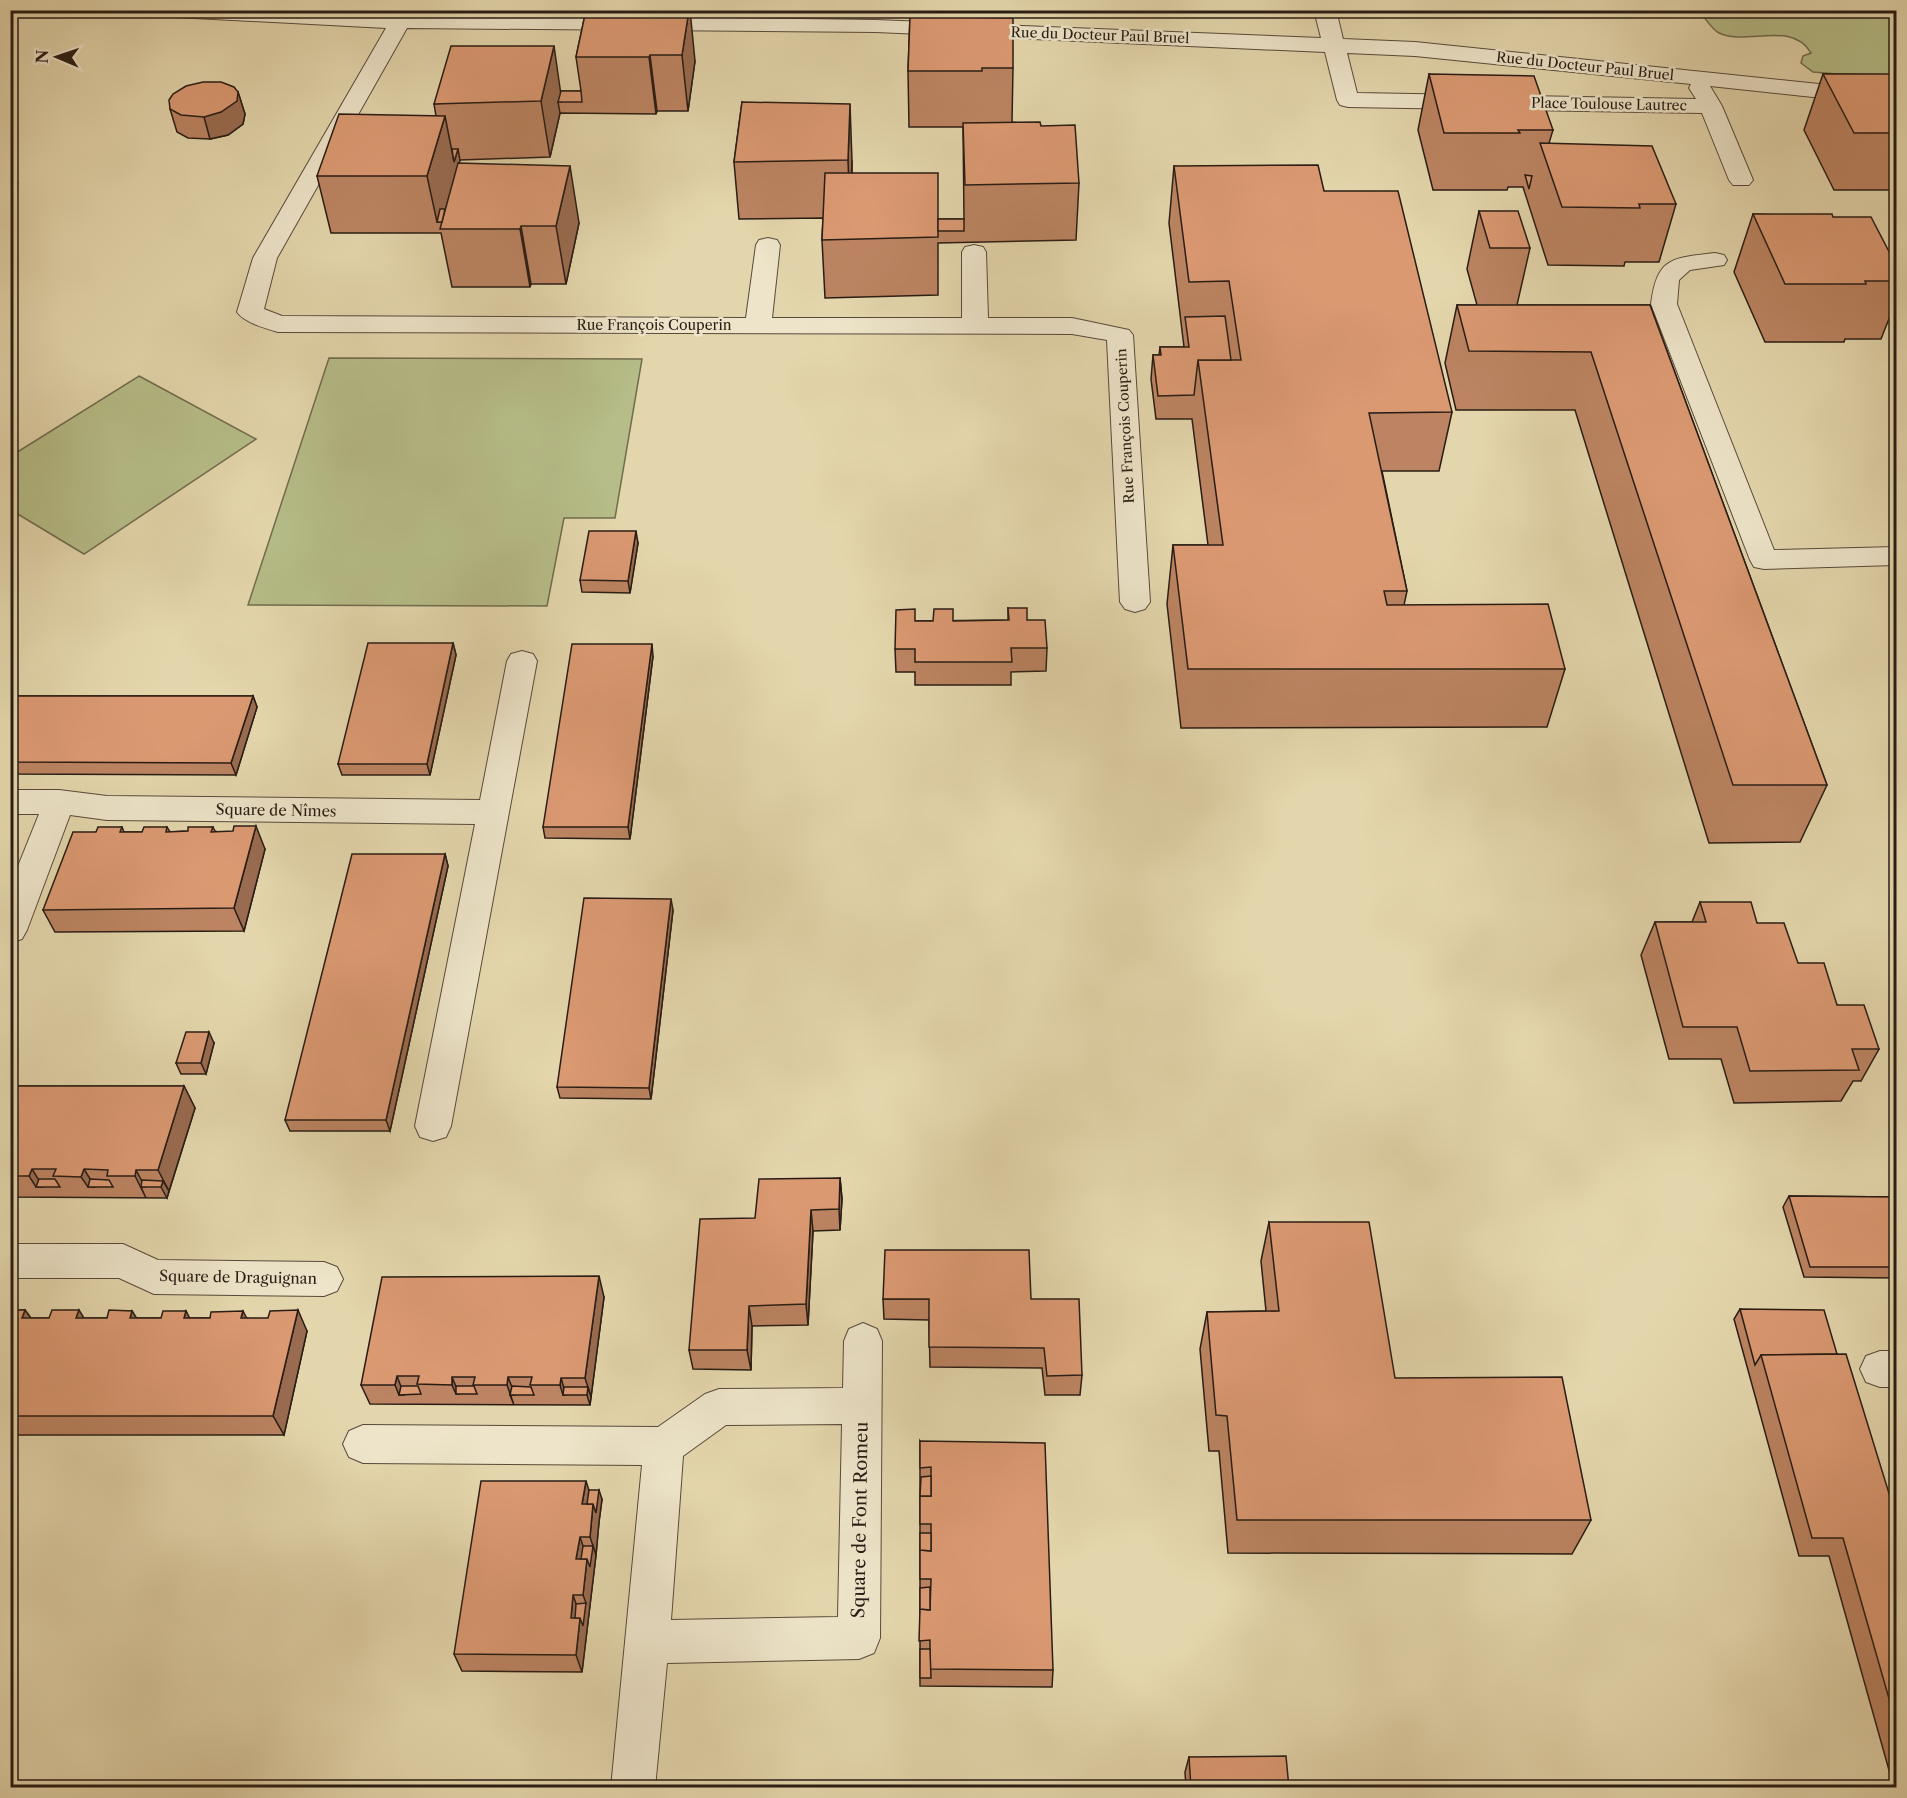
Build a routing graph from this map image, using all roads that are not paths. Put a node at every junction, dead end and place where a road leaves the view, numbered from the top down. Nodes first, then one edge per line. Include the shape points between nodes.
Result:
1 (156, 10) edge
2 (1325, 10) edge
3 (684, 17) edge
4 (400, 22) junction
5 (1333, 45) junction
6 (1692, 76) junction
7 (1896, 99) edge
8 (1711, 106) junction
9 (1741, 180) dead end
10 (768, 245) dead end
11 (974, 252) dead end
12 (1715, 260) dead end
13 (758, 326) junction
14 (975, 326) junction
15 (1896, 556) edge
16 (1135, 602) dead end
17 (522, 661) dead end
18 (10, 802) edge
19 (58, 802) junction
20 (494, 812) junction
21 (10, 930) edge
22 (433, 1126) dead end
23 (10, 1261) edge
24 (324, 1279) dead end
25 (863, 1341) dead end
26 (862, 1406) junction
27 (363, 1444) dead end
28 (664, 1446) junction
29 (648, 1642) junction
30 (633, 1788) edge

1 - 4 street, Rue du Docteur Paul Bruel
2 - 5 street
3 - 4 street, Rue du Docteur Paul Bruel
3 - 5 street, Rue du Docteur Paul Bruel
4 - 13 street, Rue François Couperin via 265,258 250,312 278,324
5 - 6 street, Rue du Docteur Paul Bruel via 1415,49
5 - 8 street, Place Toulouse Lautrec via 1348,100
6 - 7 street, Rue du Docteur Paul Bruel
6 - 8 street
8 - 9 street
10 - 13 street
11 - 14 street
12 - 15 street via 1683,264 1667,278 1664,304 1764,560
13 - 14 street, Rue François Couperin
14 - 16 street, Rue François Couperin via 1072,326 1120,335
17 - 20 street
18 - 19 street, Square de Nîmes
19 - 20 street, Square de Nîmes via 107,808
19 - 21 street
20 - 22 street
23 - 24 street, Square de Draguignan via 123,1261 154,1277
25 - 26 street, Square de Font Romeu
26 - 28 street, Square de Font Romeu via 719,1407
26 - 29 street, Square de Font Romeu via 859,1638
27 - 28 street
28 - 29 street
29 - 30 street

